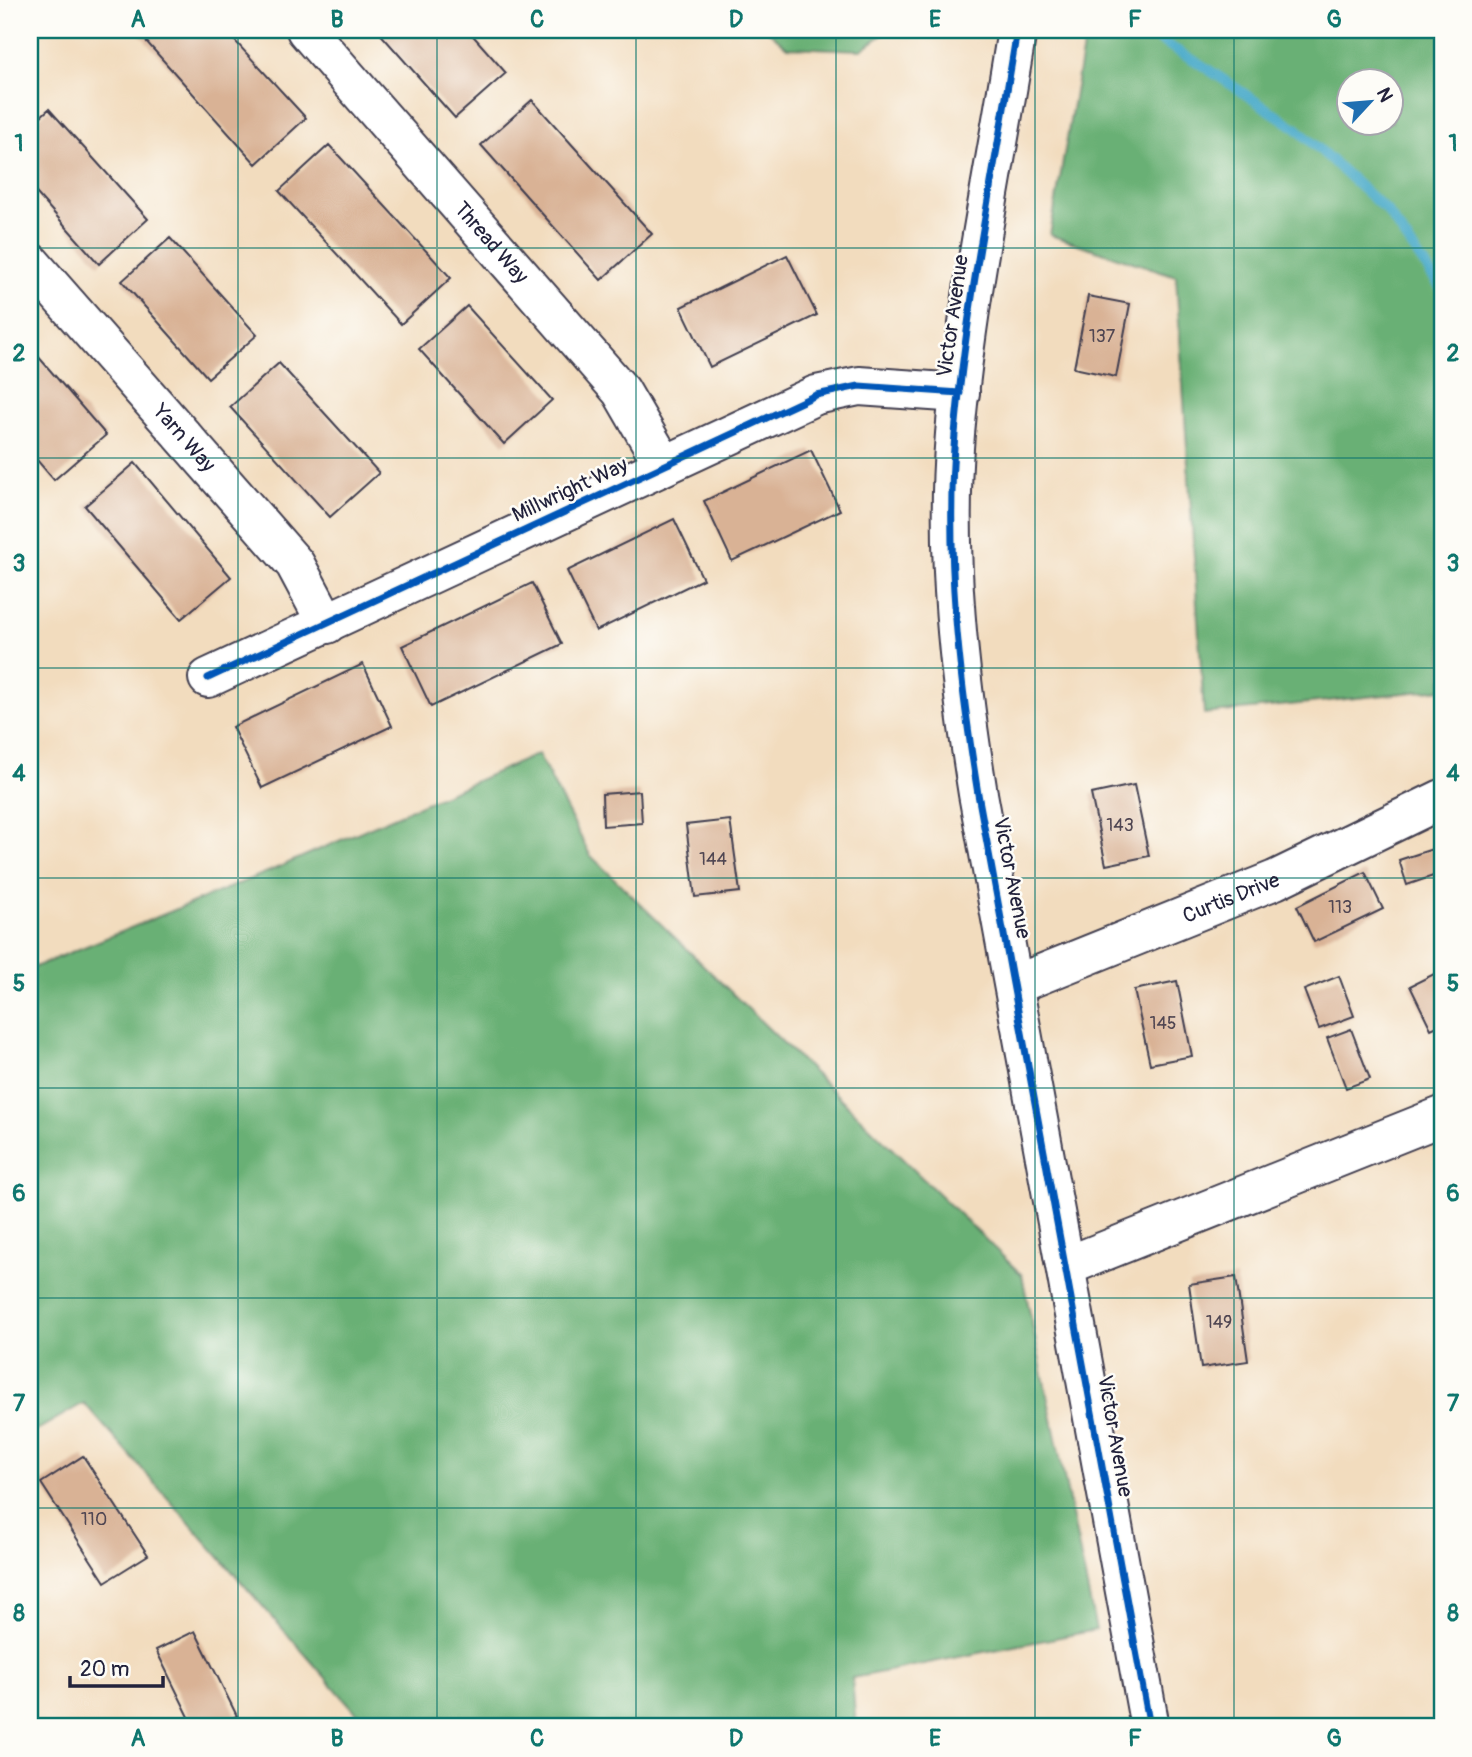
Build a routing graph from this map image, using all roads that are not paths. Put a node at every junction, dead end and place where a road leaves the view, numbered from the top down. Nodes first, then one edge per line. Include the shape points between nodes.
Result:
1 (306, 30) edge
2 (1017, 30) edge
3 (30, 262) edge
4 (960, 393) junction
5 (664, 465) junction
6 (327, 624) junction
7 (208, 678) dead end
8 (1442, 799) edge
9 (1014, 985) junction
10 (1442, 1116) edge
11 (1067, 1266) junction
12 (1150, 1727) edge

1 - 5 street, Thread Way via 621,391
2 - 4 street, Victor Avenue via 968,312
3 - 6 street, Yarn Way via 295,564
4 - 5 street, Millwright Way via 859,386 816,395
4 - 9 street, Victor Avenue via 953,561 961,685
5 - 6 street, Millwright Way
6 - 7 street, Millwright Way
8 - 9 street, Curtis Drive via 1275,880
9 - 11 street, Victor Avenue
10 - 11 street
11 - 12 street, Victor Avenue

